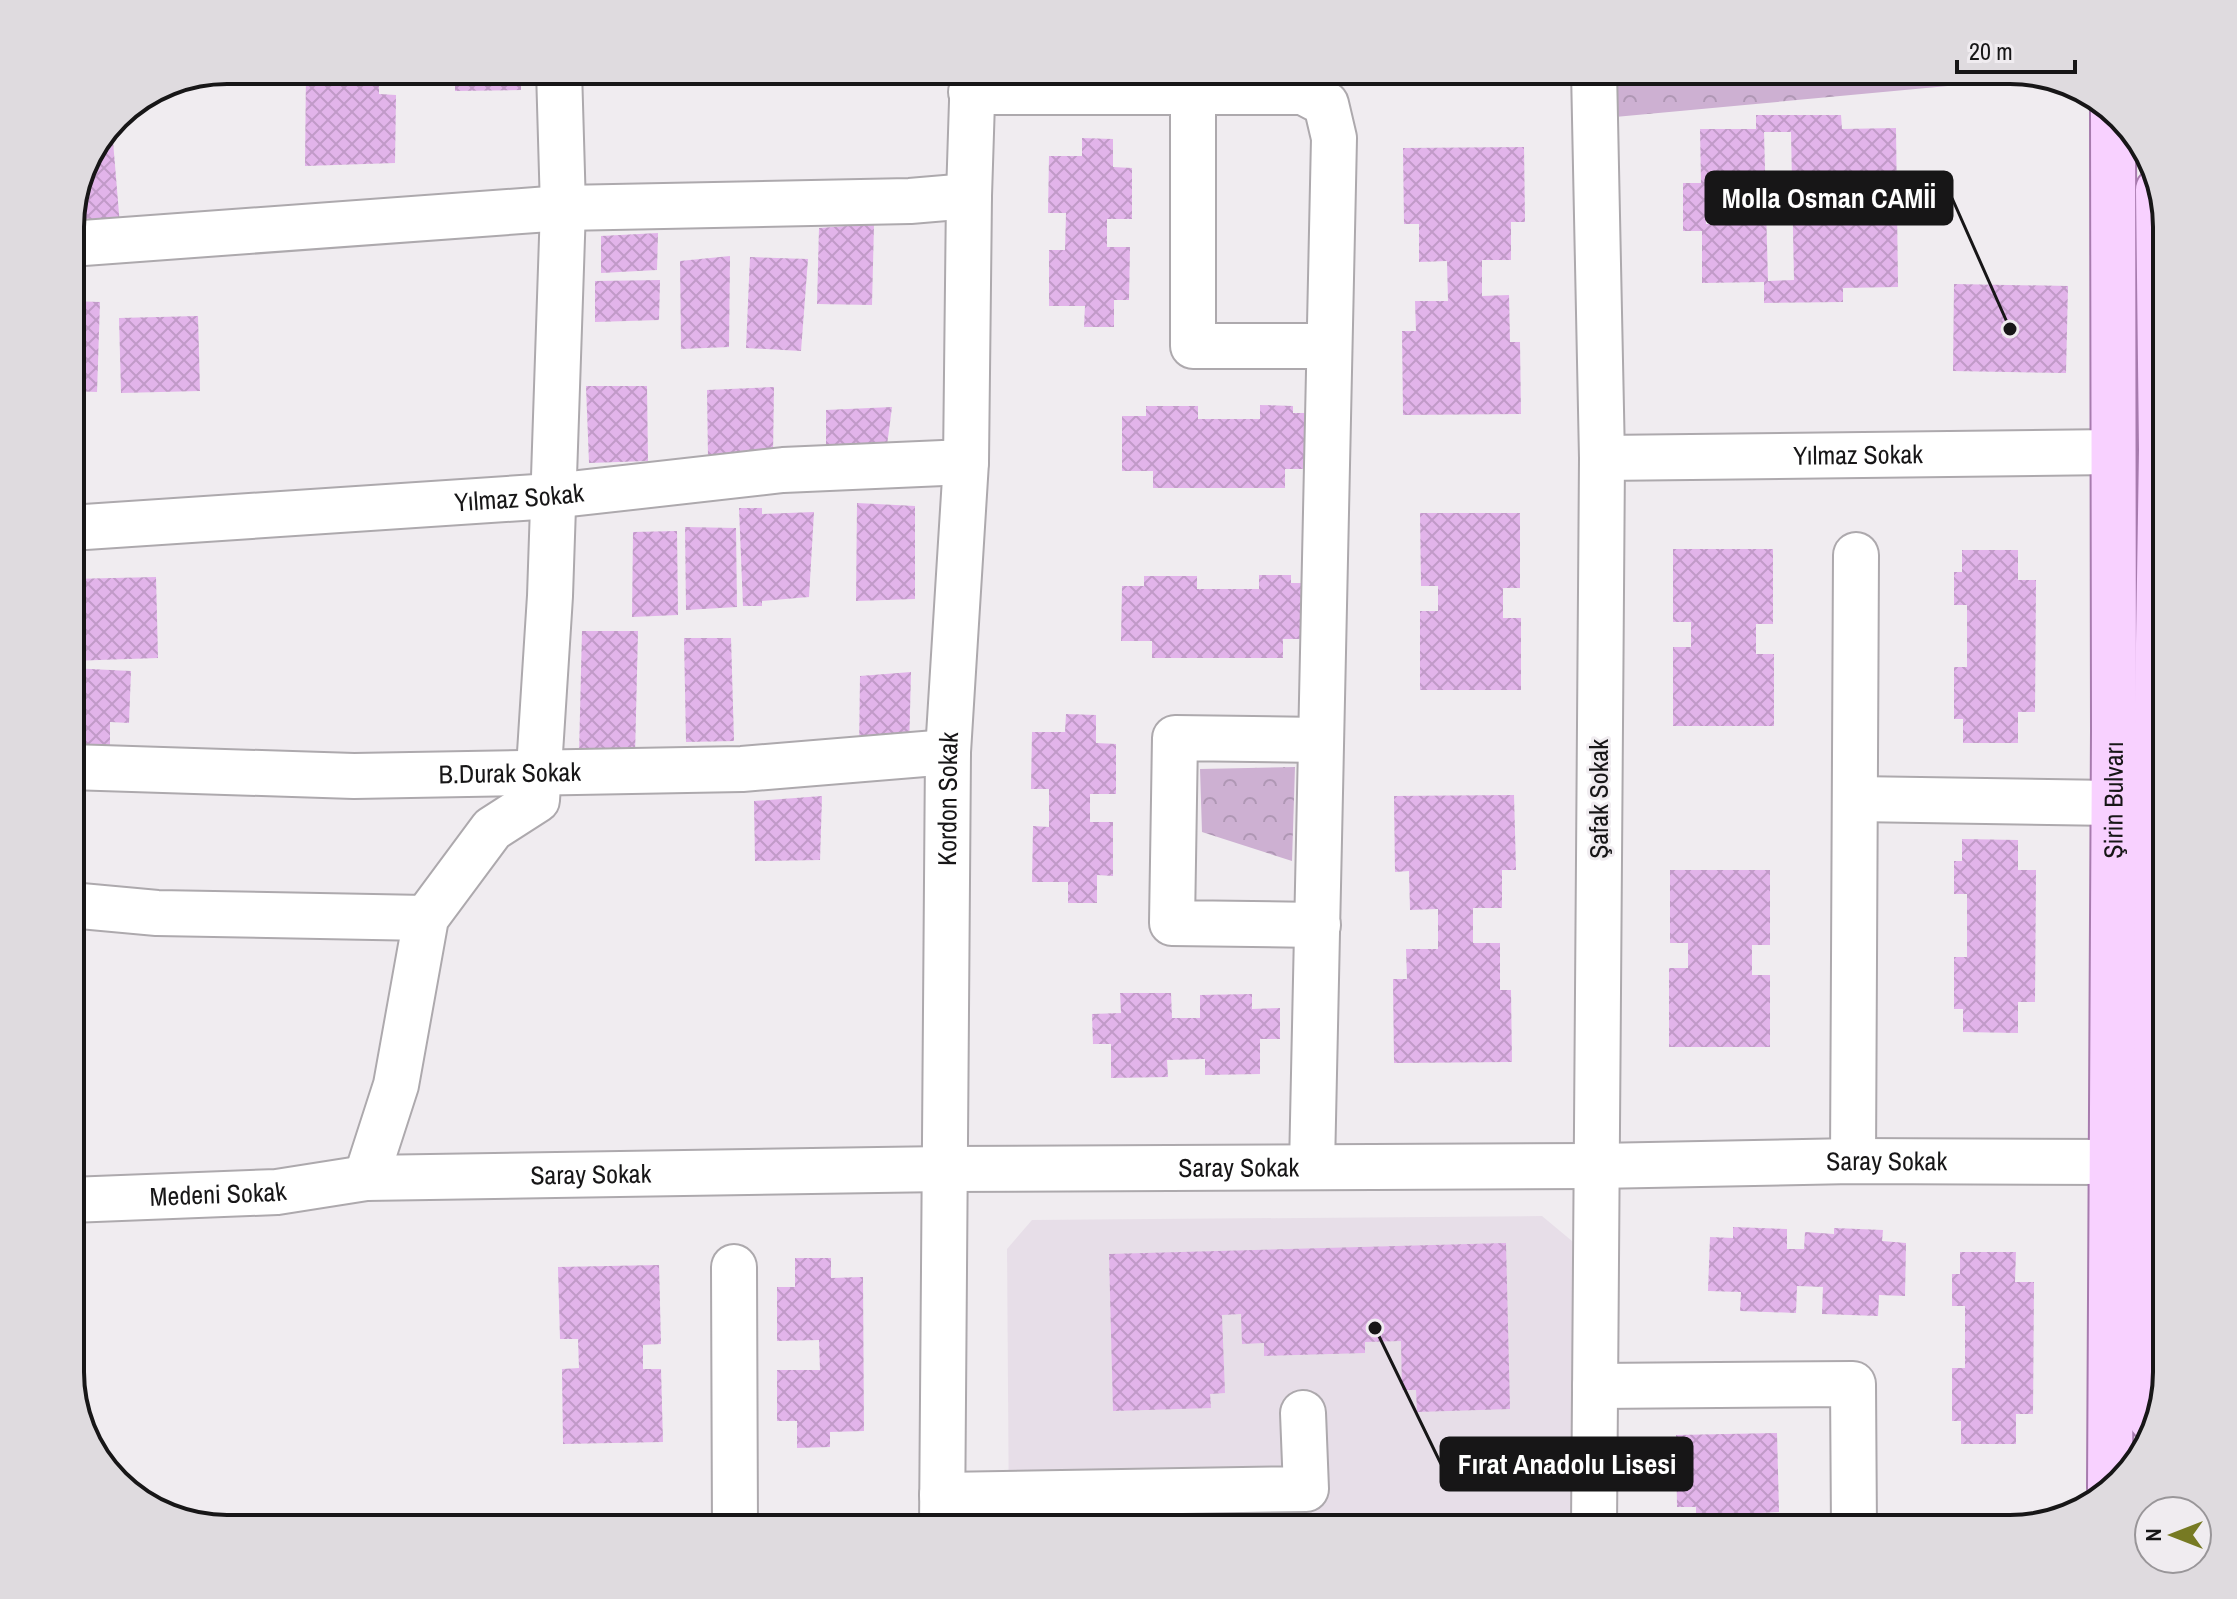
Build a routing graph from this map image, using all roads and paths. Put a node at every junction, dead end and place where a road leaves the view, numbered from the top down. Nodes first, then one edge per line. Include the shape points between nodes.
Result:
1 (559, 84) edge
2 (972, 84) edge
3 (1032, 84) edge
4 (1594, 84) edge
5 (1193, 92) junction
6 (2113, 128) edge
7 (969, 196) junction
8 (563, 208) junction
9 (84, 243) edge
10 (1329, 346) junction
11 (2113, 452) junction
12 (1602, 458) junction
13 (966, 462) junction
14 (552, 496) junction
15 (84, 527) edge
16 (1856, 555) dead end
17 (1321, 740) junction
18 (948, 752) junction
19 (84, 767) edge
20 (539, 773) junction
21 (1855, 799) junction
22 (2113, 803) junction
23 (2153, 806) edge
24 (84, 906) edge
25 (426, 918) junction
26 (1318, 925) junction
27 (1853, 1161) junction
28 (2142, 1161) edge
29 (1596, 1166) junction
30 (1312, 1167) junction
31 (944, 1169) junction
32 (366, 1178) junction
33 (84, 1199) edge
34 (734, 1267) dead end
35 (1595, 1386) junction
36 (2150, 1399) edge
37 (1303, 1413) dead end
38 (2112, 1472) edge
39 (942, 1512) edge
40 (735, 1515) edge
41 (1594, 1515) edge
42 (1854, 1515) edge

1 - 8 street
2 - 7 street, Kordon Sokak
3 - 5 street
4 - 12 street, Şafak Sokak
5 - 10 street via 1303,92 1326,104 1334,138
5 - 10 street via 1193,346
6 - 11 main road, Şirin Bulvarı
7 - 8 street
7 - 13 street, Kordon Sokak
8 - 9 street
8 - 14 street
10 - 17 street
11 - 12 street, Yılmaz Sokak
11 - 22 main road, Şirin Bulvarı
12 - 29 street, Şafak Sokak
13 - 14 street, Yılmaz Sokak via 783,470
13 - 18 street, Kordon Sokak
14 - 15 street, Yılmaz Sokak
14 - 20 street
16 - 21 street
17 - 26 street
17 - 26 street via 1175,738 1174,769 1172,923
18 - 20 street, B.Durak Sokak via 742,769
18 - 31 street, Kordon Sokak
19 - 20 street, B.Durak Sokak via 354,776
20 - 25 street via 537,800 492,829
21 - 22 street
21 - 27 street
22 - 28 main road, Şirin Bulvarı
23 - 28 main road, Şirin Bulvarı
24 - 25 street via 157,913
25 - 32 street via 396,1085
26 - 30 street
27 - 28 street, Saray Sokak
27 - 29 street, Saray Sokak
28 - 36 main road, Şirin Bulvarı
28 - 38 main road, Şirin Bulvarı
29 - 30 street, Saray Sokak
29 - 35 street, Şafak Sokak
30 - 31 street, Saray Sokak
31 - 32 street, Saray Sokak
31 - 39 street, Kordon Sokak
32 - 33 street, Medeni Sokak via 277,1192
34 - 40 street
35 - 41 street, Şafak Sokak
35 - 42 street via 1853,1384
37 - 39 street via 1306,1489

